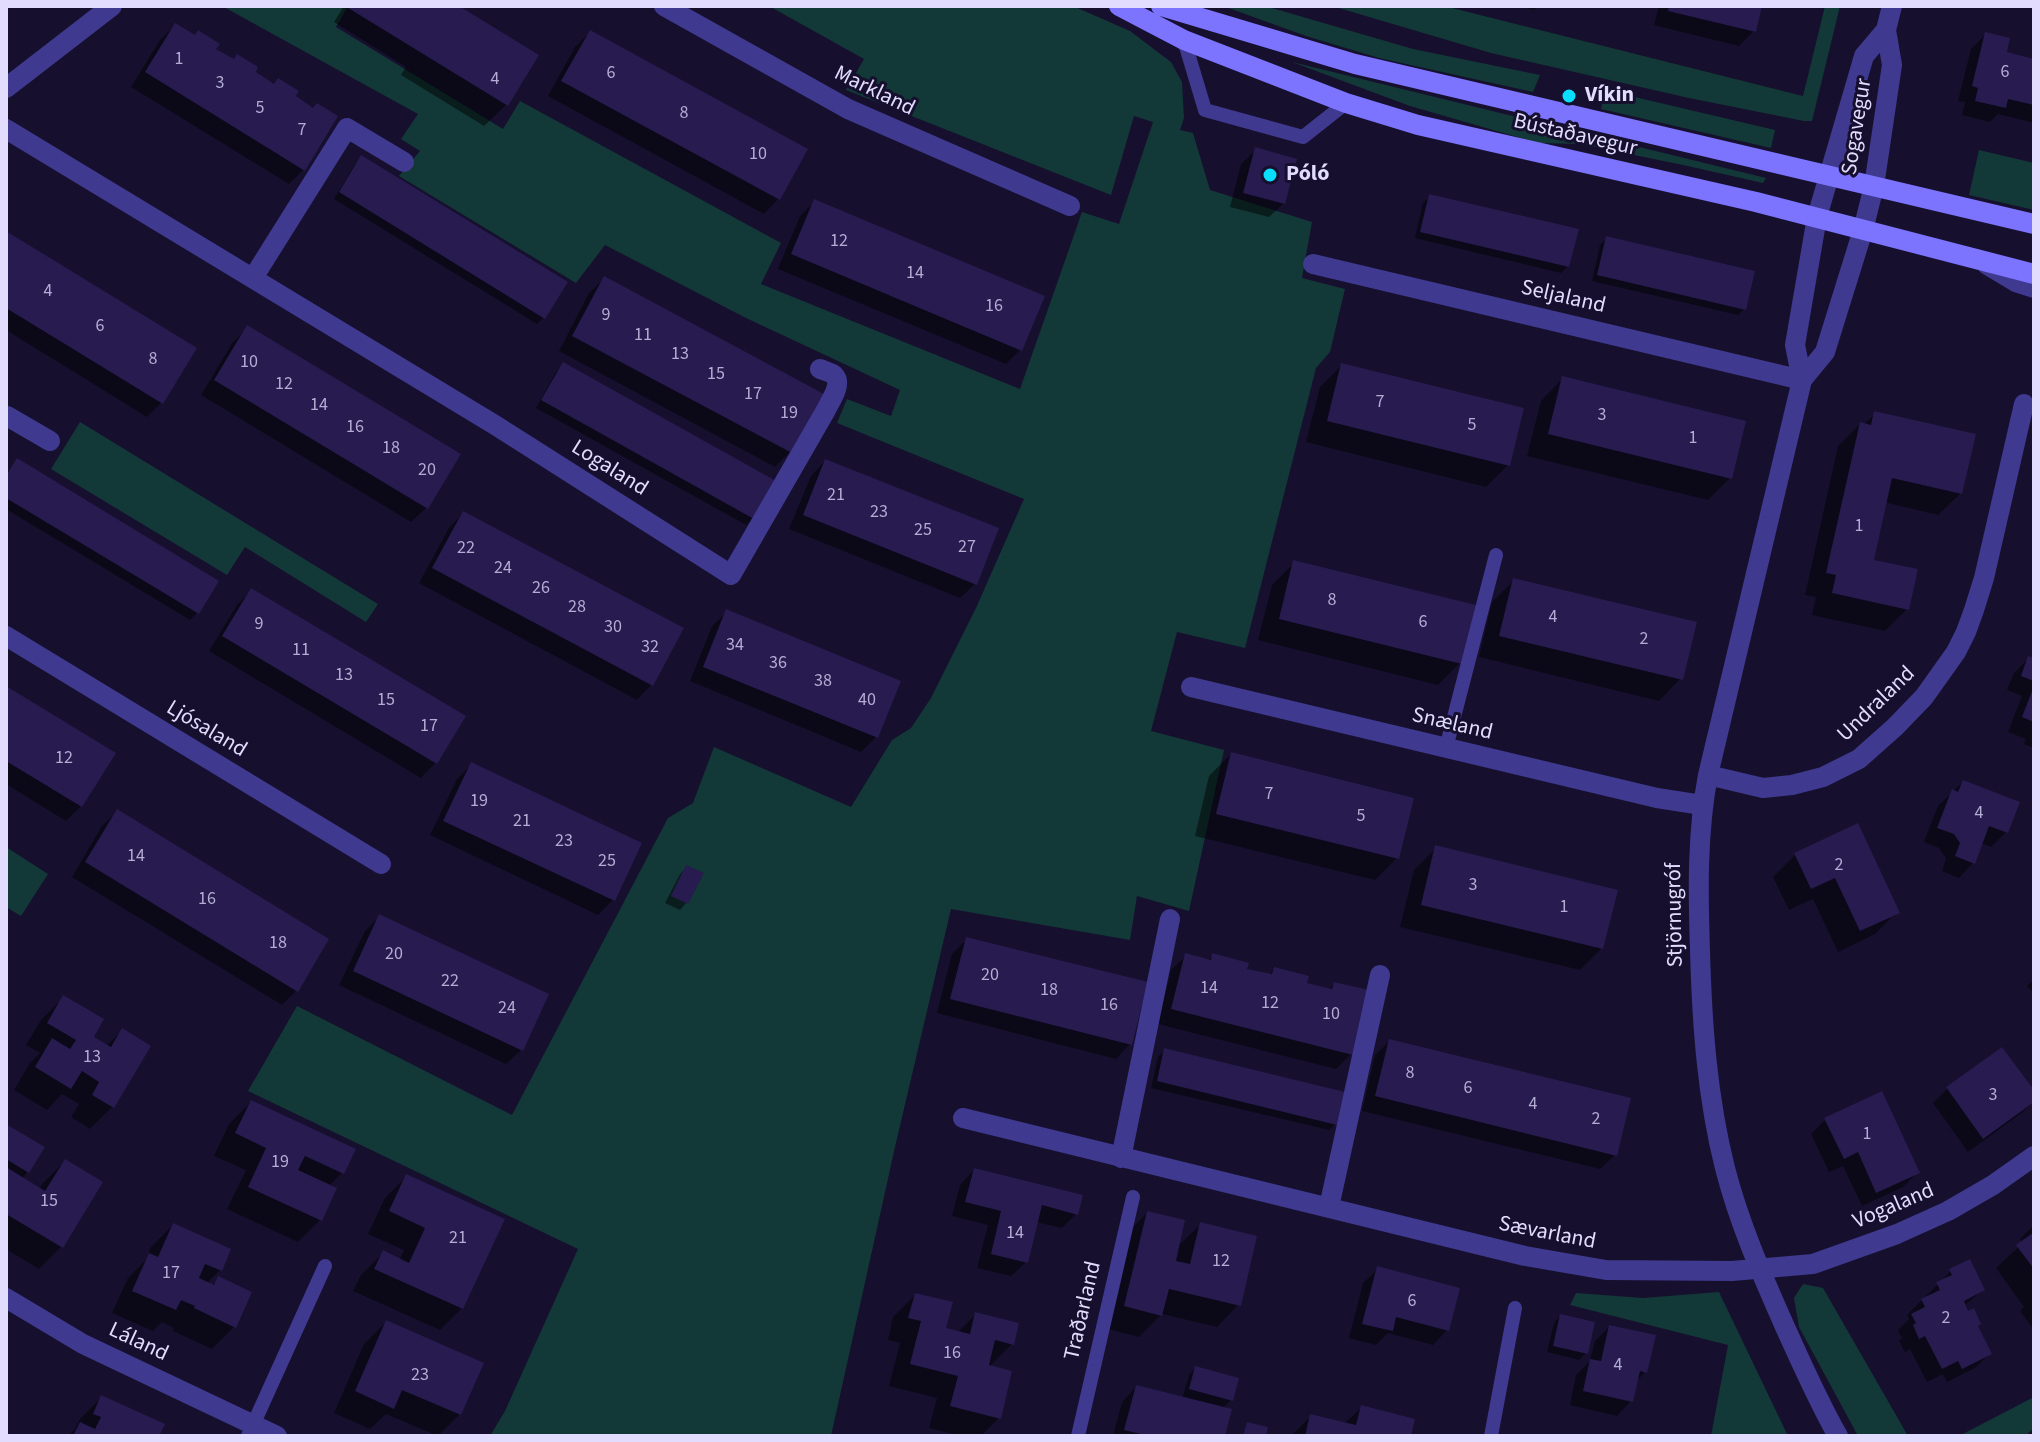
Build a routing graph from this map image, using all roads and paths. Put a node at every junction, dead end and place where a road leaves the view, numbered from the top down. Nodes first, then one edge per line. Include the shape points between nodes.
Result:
1 (112, 6) edge
2 (664, 6) edge
3 (1119, 6) edge
4 (1892, 6) edge
5 (1172, 8) edge
6 (1886, 30) junction
7 (1184, 40) junction
8 (6, 88) edge
9 (1346, 103) junction
10 (6, 129) edge
11 (404, 162) dead end
12 (1828, 175) junction
13 (1874, 186) junction
14 (1070, 206) dead end
15 (1817, 217) junction
16 (2034, 224) edge
17 (1863, 230) junction
18 (1971, 258) junction
19 (1313, 264) dead end
20 (2034, 274) edge
21 (253, 278) junction
22 (2034, 291) edge
23 (820, 369) dead end
24 (1802, 380) junction
25 (2024, 404) dead end
26 (6, 418) edge
27 (50, 441) dead end
28 (1496, 555) dead end
29 (6, 636) edge
30 (1191, 687) dead end
31 (1446, 748) junction
32 (1708, 775) junction
33 (1702, 805) junction
34 (381, 864) dead end
35 (1170, 919) dead end
36 (1380, 975) dead end
37 (963, 1118) dead end
38 (2034, 1156) edge
39 (1121, 1158) junction
40 (1133, 1197) dead end
41 (1329, 1207) junction
42 (325, 1266) dead end
43 (1761, 1270) junction
44 (6, 1298) edge
45 (1515, 1308) dead end
46 (251, 1430) edge
47 (277, 1436) edge
48 (1078, 1436) edge
49 (1491, 1436) edge
50 (1838, 1436) edge

1 - 8 street
2 - 14 street, Markland via 848,109
3 - 7 main road, Bústaðavegur
4 - 6 street, Sogavegur
5 - 12 main road, Bústaðavegur via 1355,64
6 - 12 street, Sogavegur via 1864,56
6 - 13 street, Sogavegur via 1892,65
7 - 9 main road, Bústaðavegur
7 - 9 lane via 1205,110 1303,137
9 - 15 main road, Bústaðavegur via 1418,125
10 - 21 street, Logaland
11 - 21 street via 347,128
12 - 13 main road, Bústaðavegur
12 - 15 street, Sogavegur
13 - 16 main road, Bústaðavegur
13 - 17 street, Sogavegur
15 - 17 main road, Bústaðavegur
15 - 24 street, Stjörnugróf via 1795,345
17 - 18 main road, Bústaðavegur
17 - 24 street, Stjörnugróf via 1825,352
18 - 20 main road, Bústaðavegur
18 - 22 lane
19 - 24 street, Seljaland
21 - 23 street, Logaland via 731,575 836,388 834,376
24 - 32 street, Stjörnugróf
25 - 32 street, Undraland via 1984,578 1966,632 1924,697 1859,759 1823,777 1763,788
26 - 27 street
28 - 31 lane
29 - 34 street, Ljósaland
30 - 31 street, Snæland
31 - 33 street, Snæland
32 - 33 street, Stjörnugróf
33 - 43 street, Stjörnugróf via 1698,904 1707,1063 1725,1168
35 - 39 street
36 - 41 street
37 - 39 street, Sævarland
38 - 43 street, Vogaland via 1948,1211 1897,1234 1813,1264
39 - 41 street, Sævarland
40 - 48 lane, Traðarland
41 - 43 street, Sævarland via 1525,1256 1606,1270
42 - 46 lane
43 - 50 street, Stjörnugróf
44 - 46 street, Láland
45 - 49 lane
46 - 47 street, Láland

